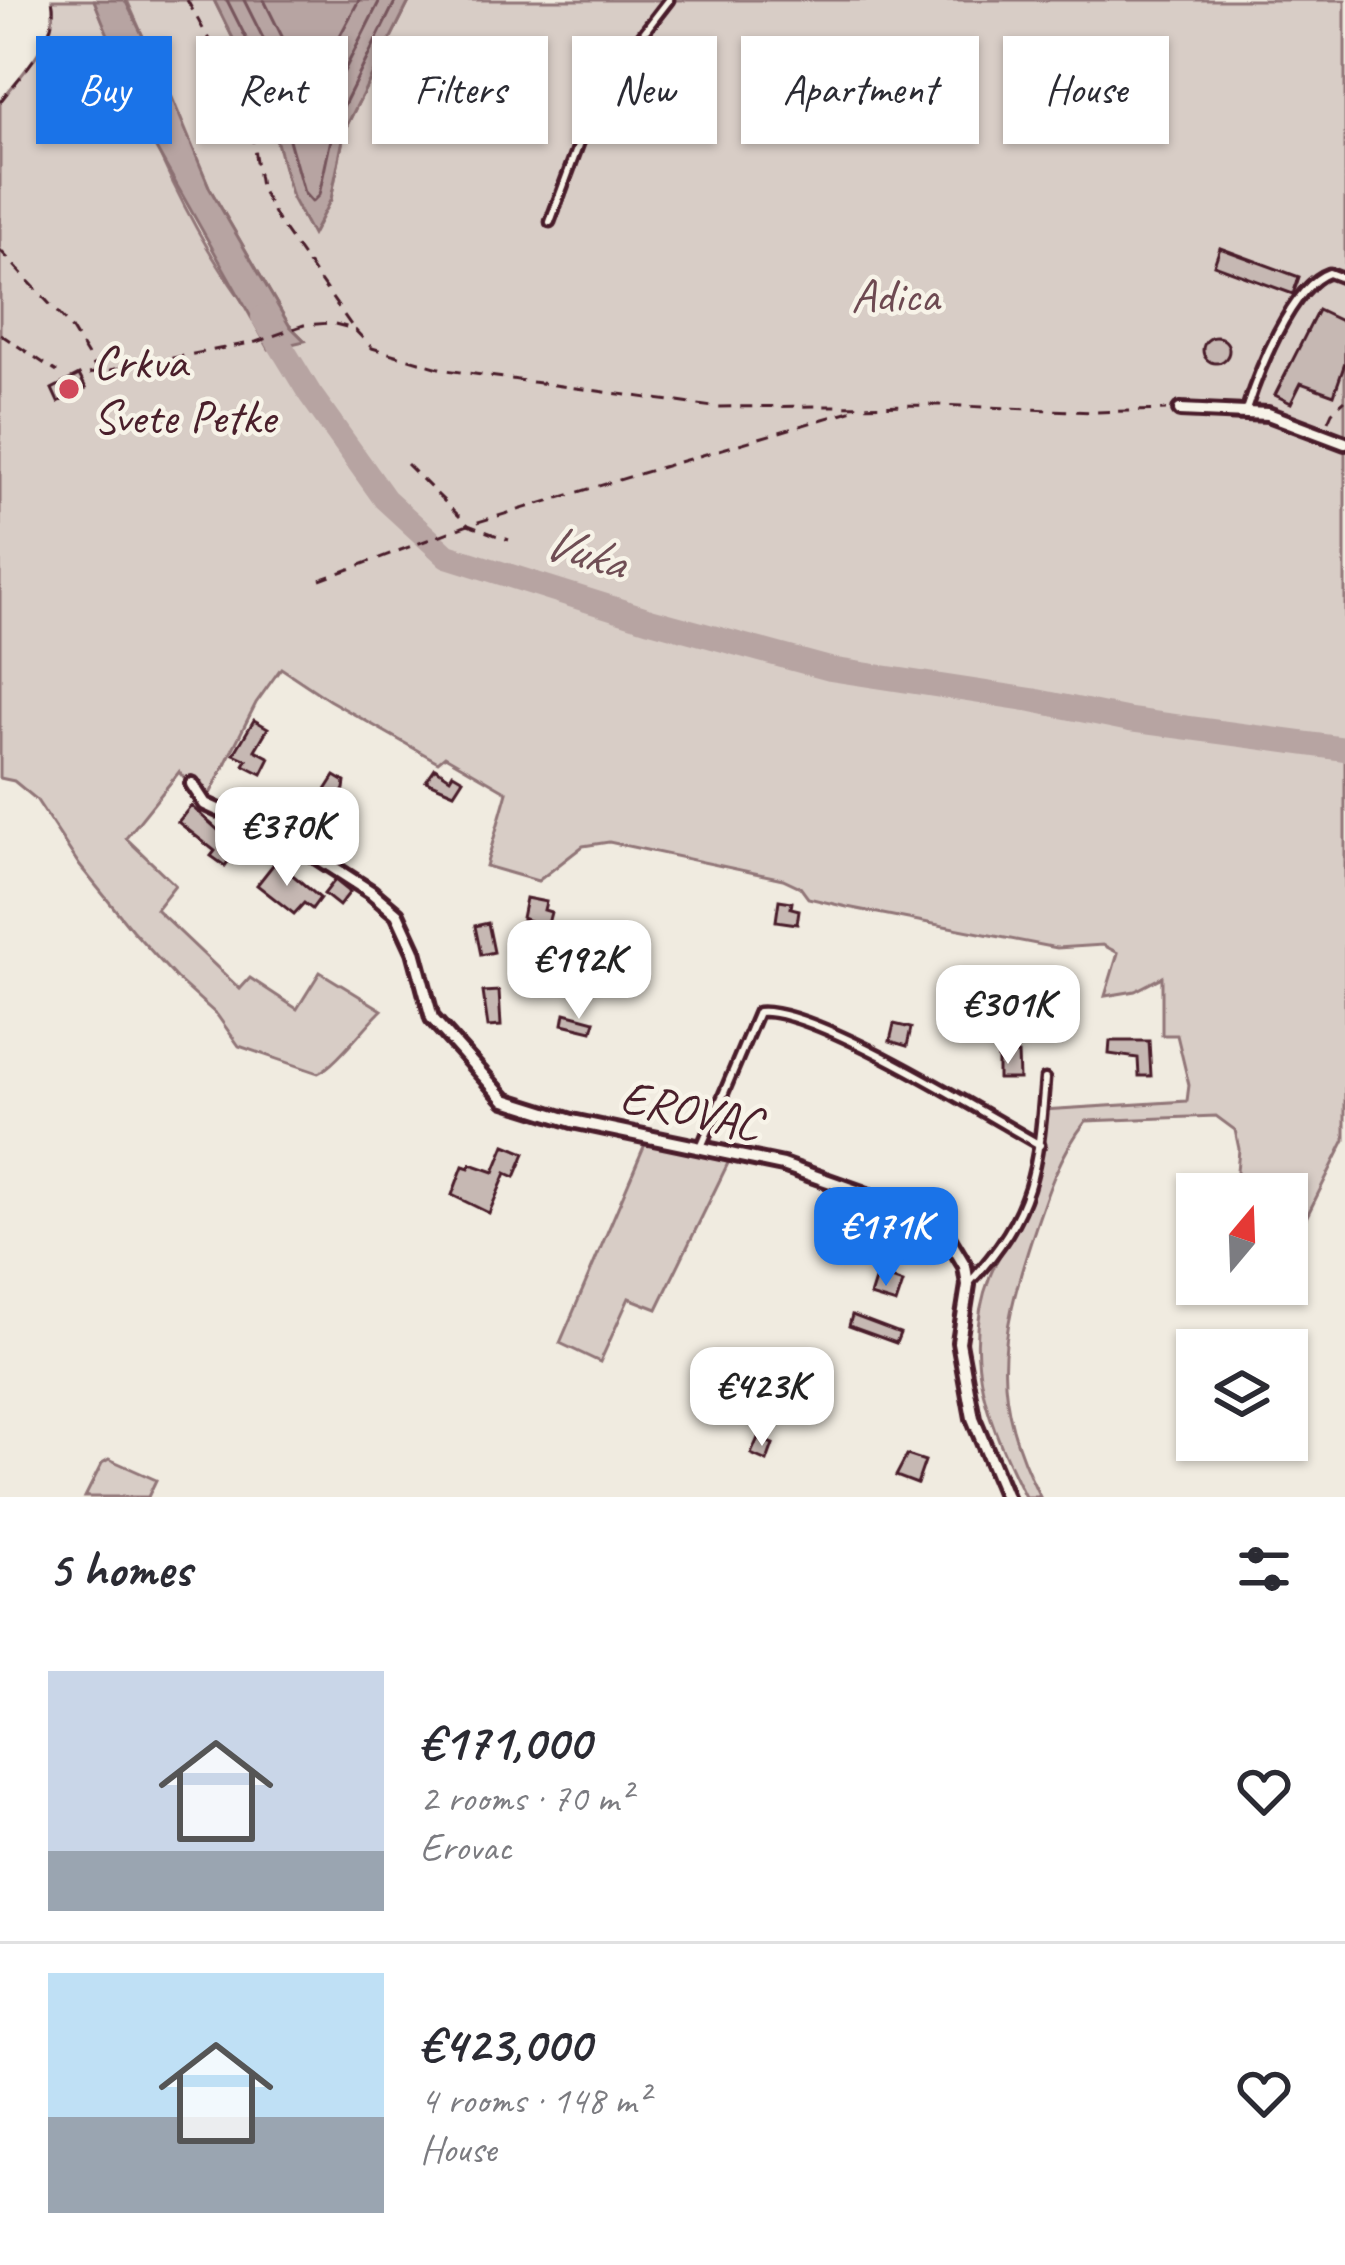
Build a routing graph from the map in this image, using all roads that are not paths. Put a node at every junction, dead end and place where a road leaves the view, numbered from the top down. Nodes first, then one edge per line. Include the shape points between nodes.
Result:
1 (669, 0) edge
2 (550, 222) dead end
3 (1345, 278) edge
4 (1180, 410) road end
5 (1246, 410) junction
6 (1345, 443) edge
7 (192, 784) dead end
8 (1045, 1078) dead end
9 (1040, 1145) junction
10 (701, 1147) junction
11 (968, 1285) junction
12 (1003, 1492) edge
13 (988, 1497) edge

1 - 2 lane via 598,92
3 - 5 lane via 1329,273 1305,290
4 - 5 street
5 - 6 street
7 - 10 street, EROVAC via 205,804 309,852 397,914 432,1018 505,1100
8 - 9 lane
9 - 10 lane via 829,1029 771,1010 758,1012
9 - 11 lane via 1014,1226
10 - 11 street, EROVAC via 820,1177 910,1214 957,1247
11 - 12 street via 959,1342 973,1418
12 - 13 street

